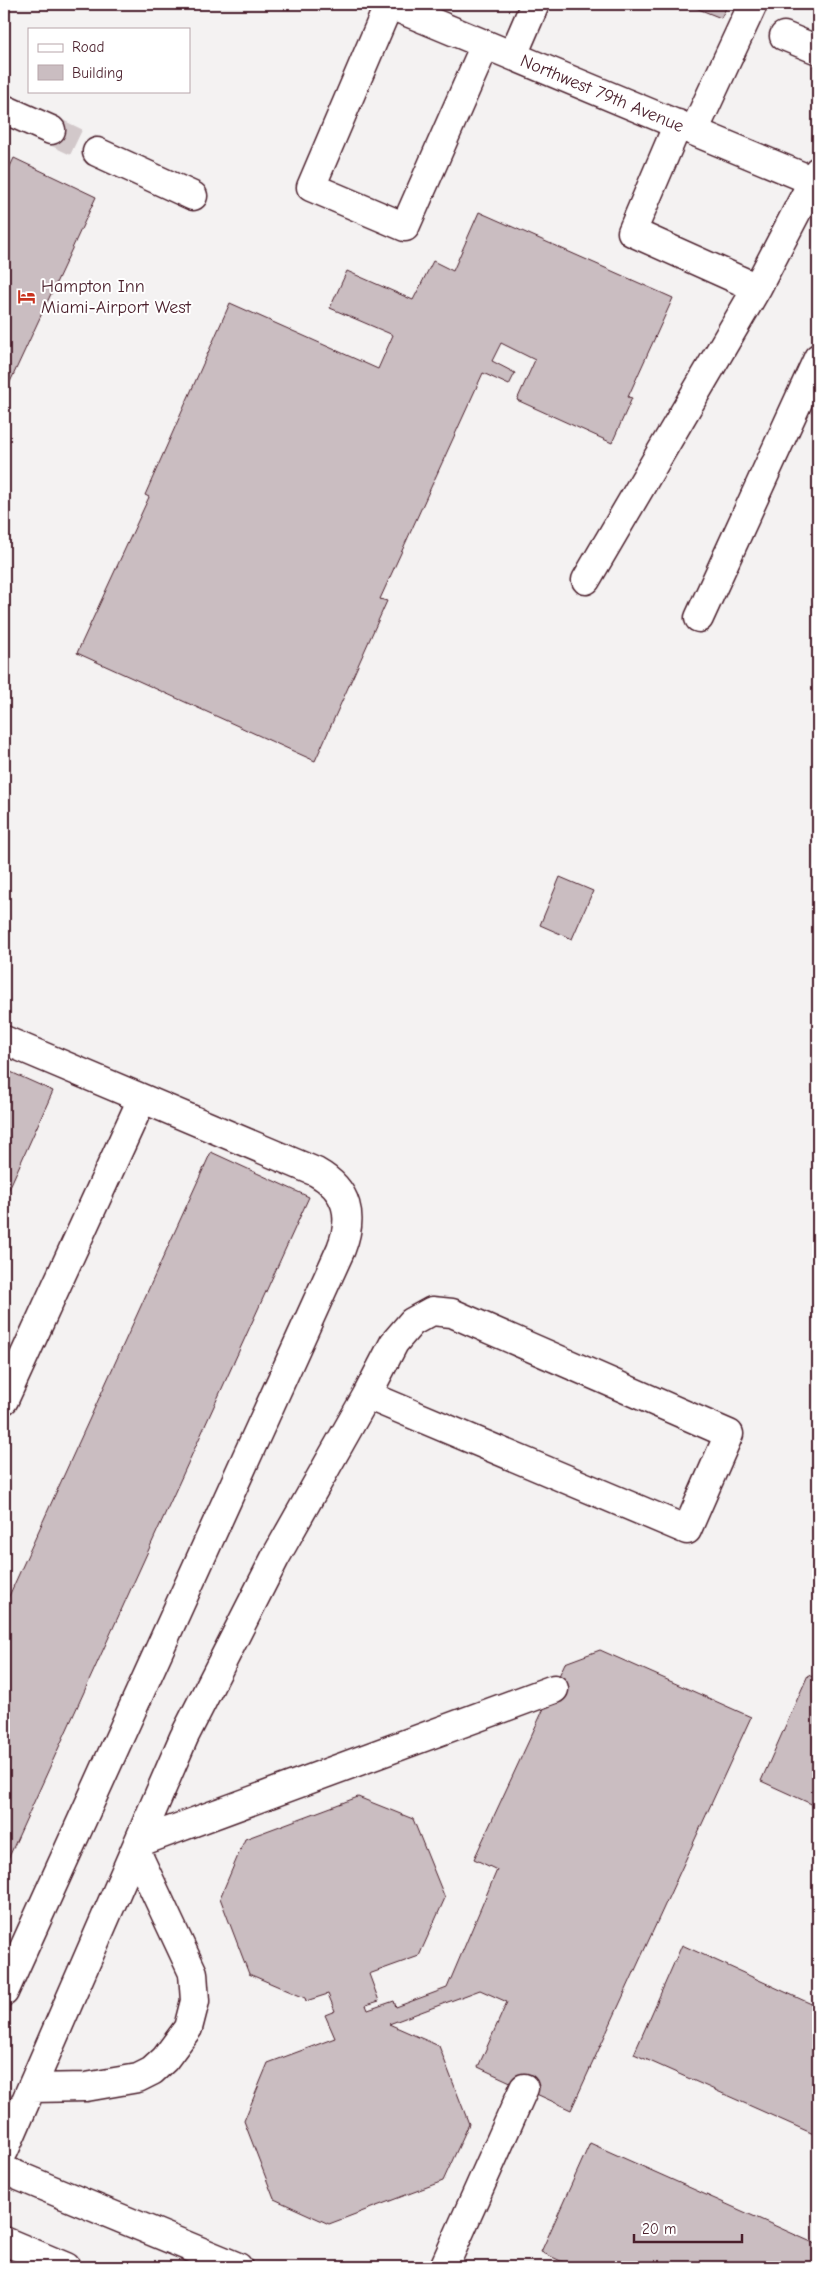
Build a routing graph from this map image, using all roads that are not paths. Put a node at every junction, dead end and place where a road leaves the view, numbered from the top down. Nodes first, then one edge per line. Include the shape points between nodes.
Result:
1 (389, 4) edge
2 (535, 4) edge
3 (753, 4) edge
4 (784, 36) dead end
5 (485, 44) junction
6 (818, 50) edge
7 (513, 55) junction
8 (4, 108) edge
9 (686, 128) junction
10 (51, 130) tunnel mouth
11 (97, 152) tunnel mouth
12 (817, 178) edge
13 (192, 196) dead end
14 (757, 288) junction
15 (818, 358) edge
16 (586, 580) dead end
17 (699, 618) dead end
18 (4, 1040) edge
19 (142, 1099) junction
20 (368, 1394) junction
21 (4, 1400) edge
22 (554, 1689) dead end
23 (138, 1846) junction
24 (4, 1992) edge
25 (32, 2088) junction
26 (524, 2088) dead end
27 (4, 2151) edge
28 (4, 2170) edge
29 (4, 2241) edge
30 (66, 2267) edge
31 (238, 2267) edge
32 (444, 2267) edge

1 - 5 main road, Northwest 79th Avenue
1 - 5 main road via 311,187 405,227
2 - 7 main road
3 - 9 main road
4 - 6 main road
5 - 7 main road, Northwest 79th Avenue
7 - 9 main road, Northwest 79th Avenue
8 - 10 main road
9 - 12 main road, Northwest 79th Avenue
9 - 14 main road via 632,232
11 - 13 main road
12 - 14 main road
14 - 16 main road
15 - 17 main road
18 - 19 main road
19 - 21 main road
19 - 24 main road via 325,1178 334,1185 347,1208 347,1234
20 - 20 main road via 394,1343 412,1322 432,1312 452,1313 729,1434 687,1530
20 - 23 main road via 274,1558 184,1737
22 - 23 main road
23 - 25 main road
23 - 25 main road via 193,1973 195,2001 188,2028 165,2059 138,2078 86,2087
25 - 27 main road
26 - 32 main road
28 - 31 main road
29 - 30 main road

